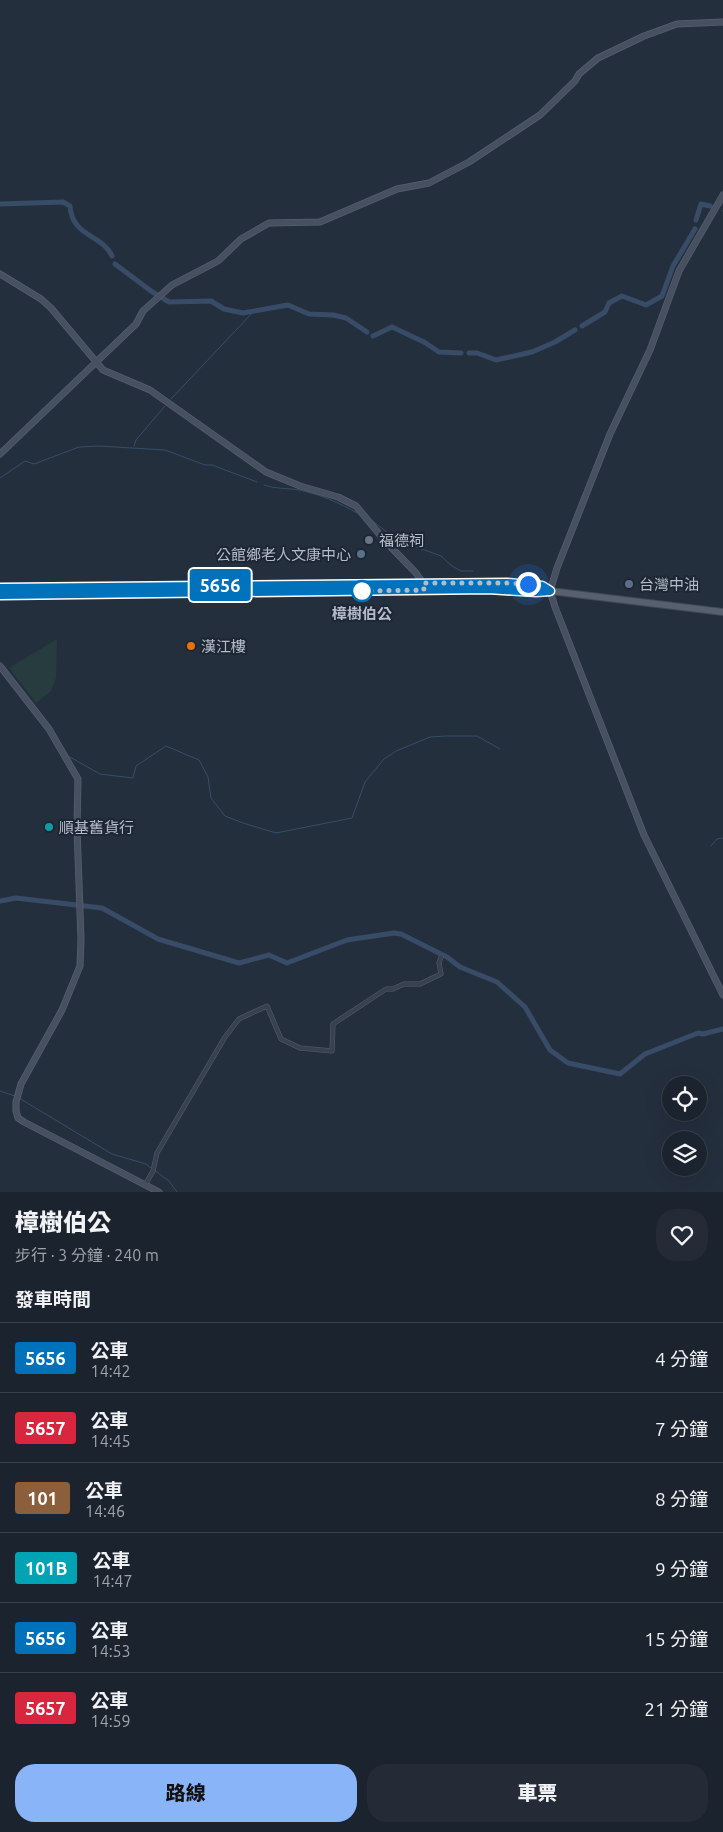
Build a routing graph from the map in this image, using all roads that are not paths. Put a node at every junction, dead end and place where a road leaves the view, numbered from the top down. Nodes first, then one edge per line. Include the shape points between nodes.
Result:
1 (723, 22) edge
2 (723, 195) edge
3 (0, 274) edge
4 (95, 362) junction
5 (0, 454) edge
6 (423, 587) junction
7 (0, 588) edge
8 (84, 591) junction
9 (550, 591) junction
10 (0, 595) edge
11 (723, 612) edge
12 (0, 666) edge
13 (441, 957) dead end
14 (723, 995) edge
15 (145, 1185) junction
16 (159, 1192) edge

1 - 4 street via 677,24 598,58 540,115 469,162 429,183 397,189 320,222 269,223 241,239 218,261 172,285
2 - 9 street via 679,271 650,350 610,434
3 - 4 street via 46,304
4 - 5 street
4 - 6 street via 103,370 150,390 266,472 356,506
6 - 8 main road
6 - 9 main road via 507,583 542,586
7 - 8 main road
8 - 10 main road
9 - 11 main road
9 - 14 street via 640,826
12 - 15 street via 49,729 78,779 80,966 62,1010 20,1084 16,1111 24,1122
13 - 15 street via 441,974 420,984 386,989 333,1024 332,1051 300,1048 281,1039 267,1006 239,1019 225,1036 185,1103 157,1153 154,1169
15 - 16 street

